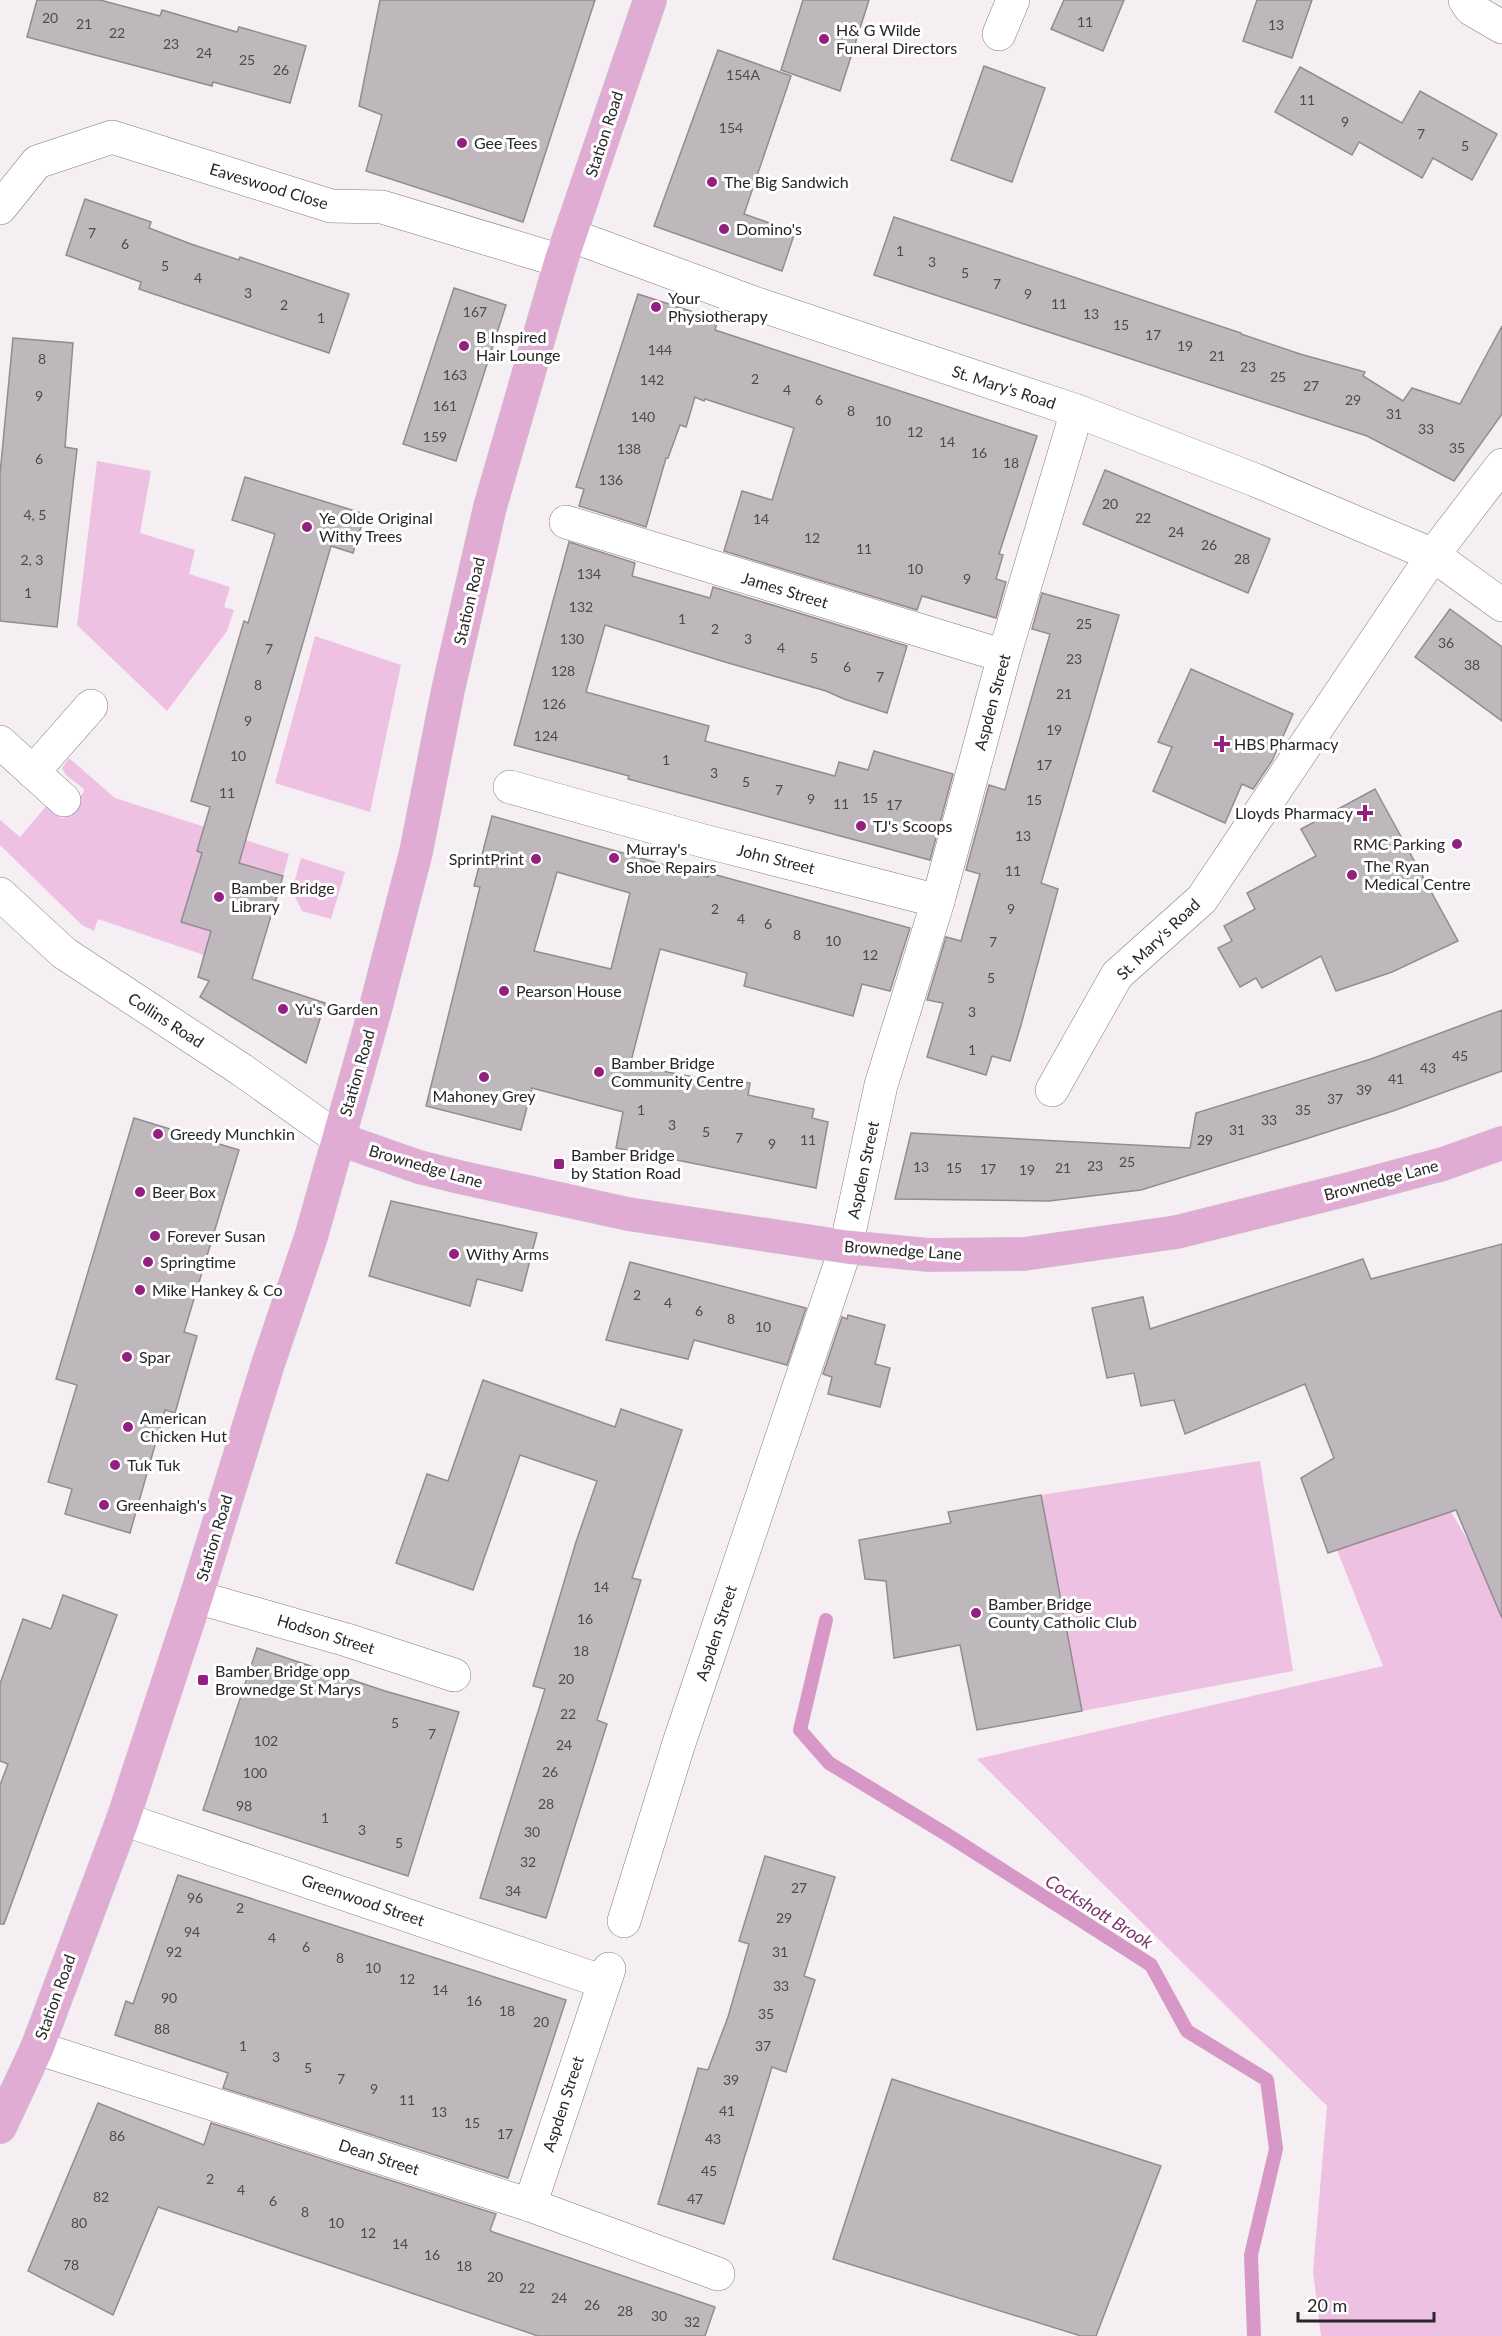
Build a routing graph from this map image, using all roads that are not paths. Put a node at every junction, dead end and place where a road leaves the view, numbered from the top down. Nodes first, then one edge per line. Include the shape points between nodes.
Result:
1 (650, 0) edge
2 (1013, 0) edge
3 (1465, 0) edge
4 (1502, 27) edge
5 (999, 34) dead end
6 (0, 208) edge
7 (566, 248) junction
8 (1077, 411) junction
9 (1502, 465) edge
10 (566, 522) dead end
11 (1433, 555) junction
12 (1502, 605) edge
13 (1005, 656) junction
14 (91, 706) dead end
15 (0, 742) edge
16 (33, 772) junction
17 (510, 787) dead end
18 (64, 800) dead end
19 (0, 894) edge
20 (938, 901) junction
21 (1052, 1090) dead end
22 (339, 1139) junction
23 (1502, 1143) edge
24 (846, 1247) junction
25 (196, 1597) junction
26 (454, 1675) dead end
27 (123, 1819) junction
28 (624, 1921) dead end
29 (606, 1975) joint
30 (37, 2048) junction
31 (0, 2127) edge
32 (530, 2205) junction
33 (718, 2274) dead end

1 - 7 main road, Station Road
2 - 5 street
3 - 4 street via 1472,9
6 - 7 street, Eaveswood Close via 37,162 112,136 331,206 382,207
7 - 8 street, St. Mary's Road via 754,303
7 - 22 main road, Station Road via 490,507 416,852
8 - 11 street, St. Mary's Road
8 - 13 street, Aspden Street
9 - 11 street
10 - 13 street, James Street
11 - 12 street, St. Mary's Road
11 - 21 street, St. Mary's Road via 1202,898 1117,975
13 - 20 street, Aspden Street
14 - 16 street
15 - 16 street
16 - 18 street
17 - 20 street, John Street
19 - 22 street, Collins Road via 64,953
20 - 24 street, Aspden Street via 881,1085
22 - 24 main road, Brownedge Lane via 459,1178 606,1209
22 - 25 main road, Station Road
23 - 24 main road, Brownedge Lane via 1443,1164 1177,1232 1024,1254 929,1256
24 - 28 street, Aspden Street via 685,1724
25 - 26 street, Hodson Street
25 - 27 main road, Station Road
27 - 29 street, Greenwood Street
27 - 30 main road, Station Road
29 - 32 street, Aspden Street
30 - 31 main road, Station Road
30 - 32 street, Dean Street
32 - 33 street, Dean Street

